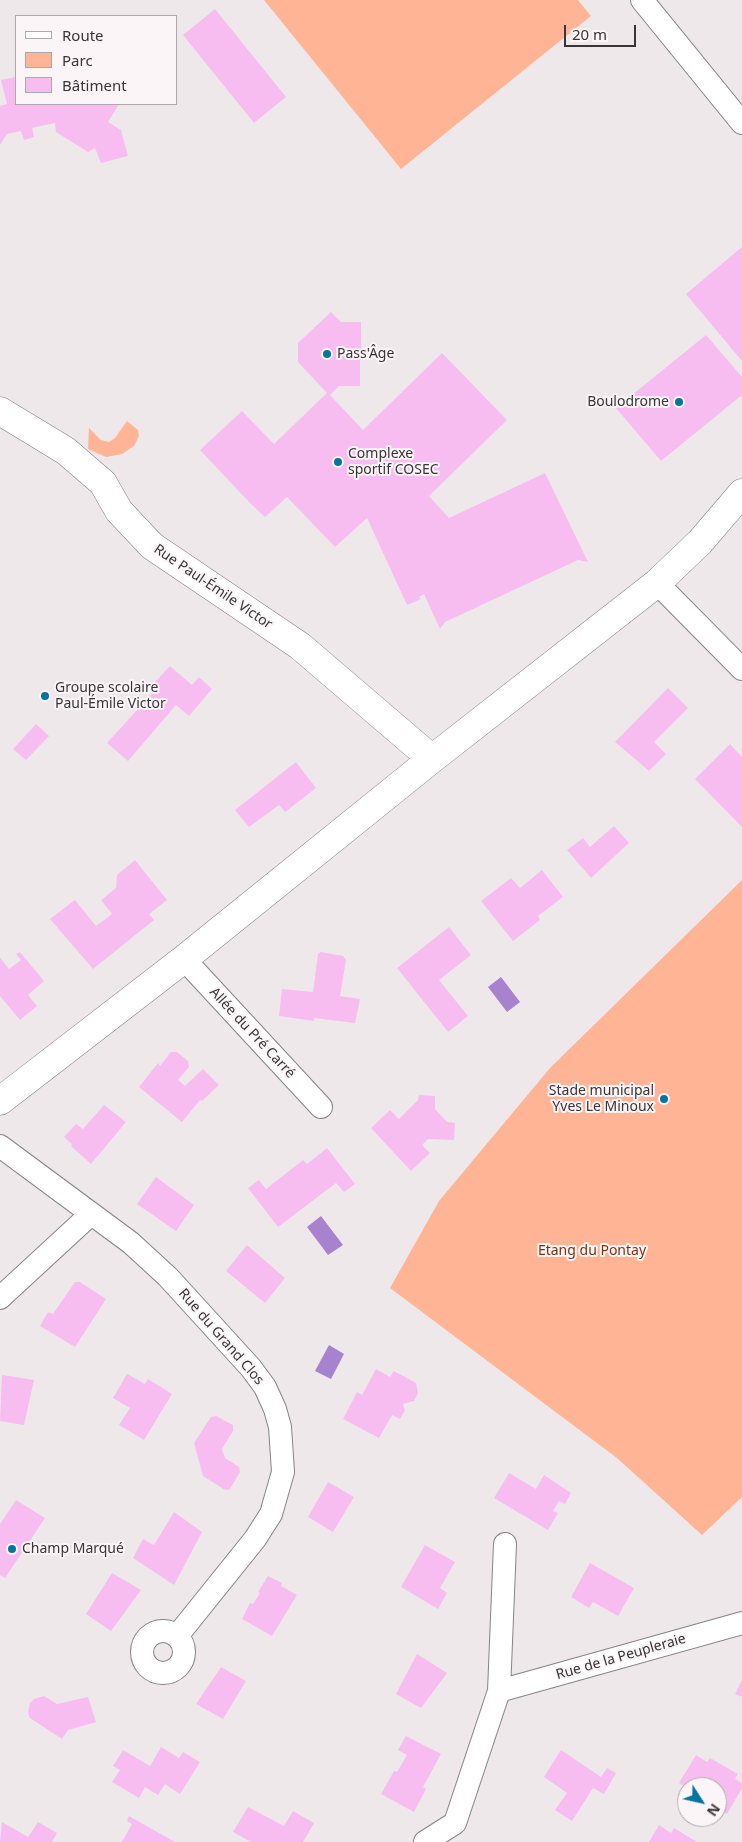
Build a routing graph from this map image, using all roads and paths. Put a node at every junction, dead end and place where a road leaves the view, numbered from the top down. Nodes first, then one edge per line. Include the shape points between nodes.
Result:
1 (642, 0) edge
2 (742, 122) edge
3 (0, 411) edge
4 (742, 493) edge
5 (657, 583) junction
6 (742, 669) edge
7 (432, 759) junction
8 (184, 959) junction
9 (0, 1101) edge
10 (321, 1107) dead end
11 (0, 1146) edge
12 (91, 1214) junction
13 (0, 1298) edge
14 (505, 1544) dead end
15 (742, 1623) edge
16 (177, 1636) dead end
17 (500, 1691) junction
18 (425, 1842) edge

1 - 2 street
3 - 7 street, Rue Paul-Émile Victor via 66,451 103,483 119,511 152,546 300,646
4 - 5 street via 700,542
5 - 6 street
5 - 7 street
7 - 8 street
8 - 9 street
8 - 10 street, Allée du Pré Carré
11 - 12 street, Rue du Grand Clos
12 - 13 street
12 - 16 street, Rue du Grand Clos via 131,1243 168,1277 251,1368 265,1387 280,1427 283,1472 271,1514 256,1539
14 - 17 street
15 - 17 street, Rue de la Peupleraie
17 - 18 street via 455,1823

